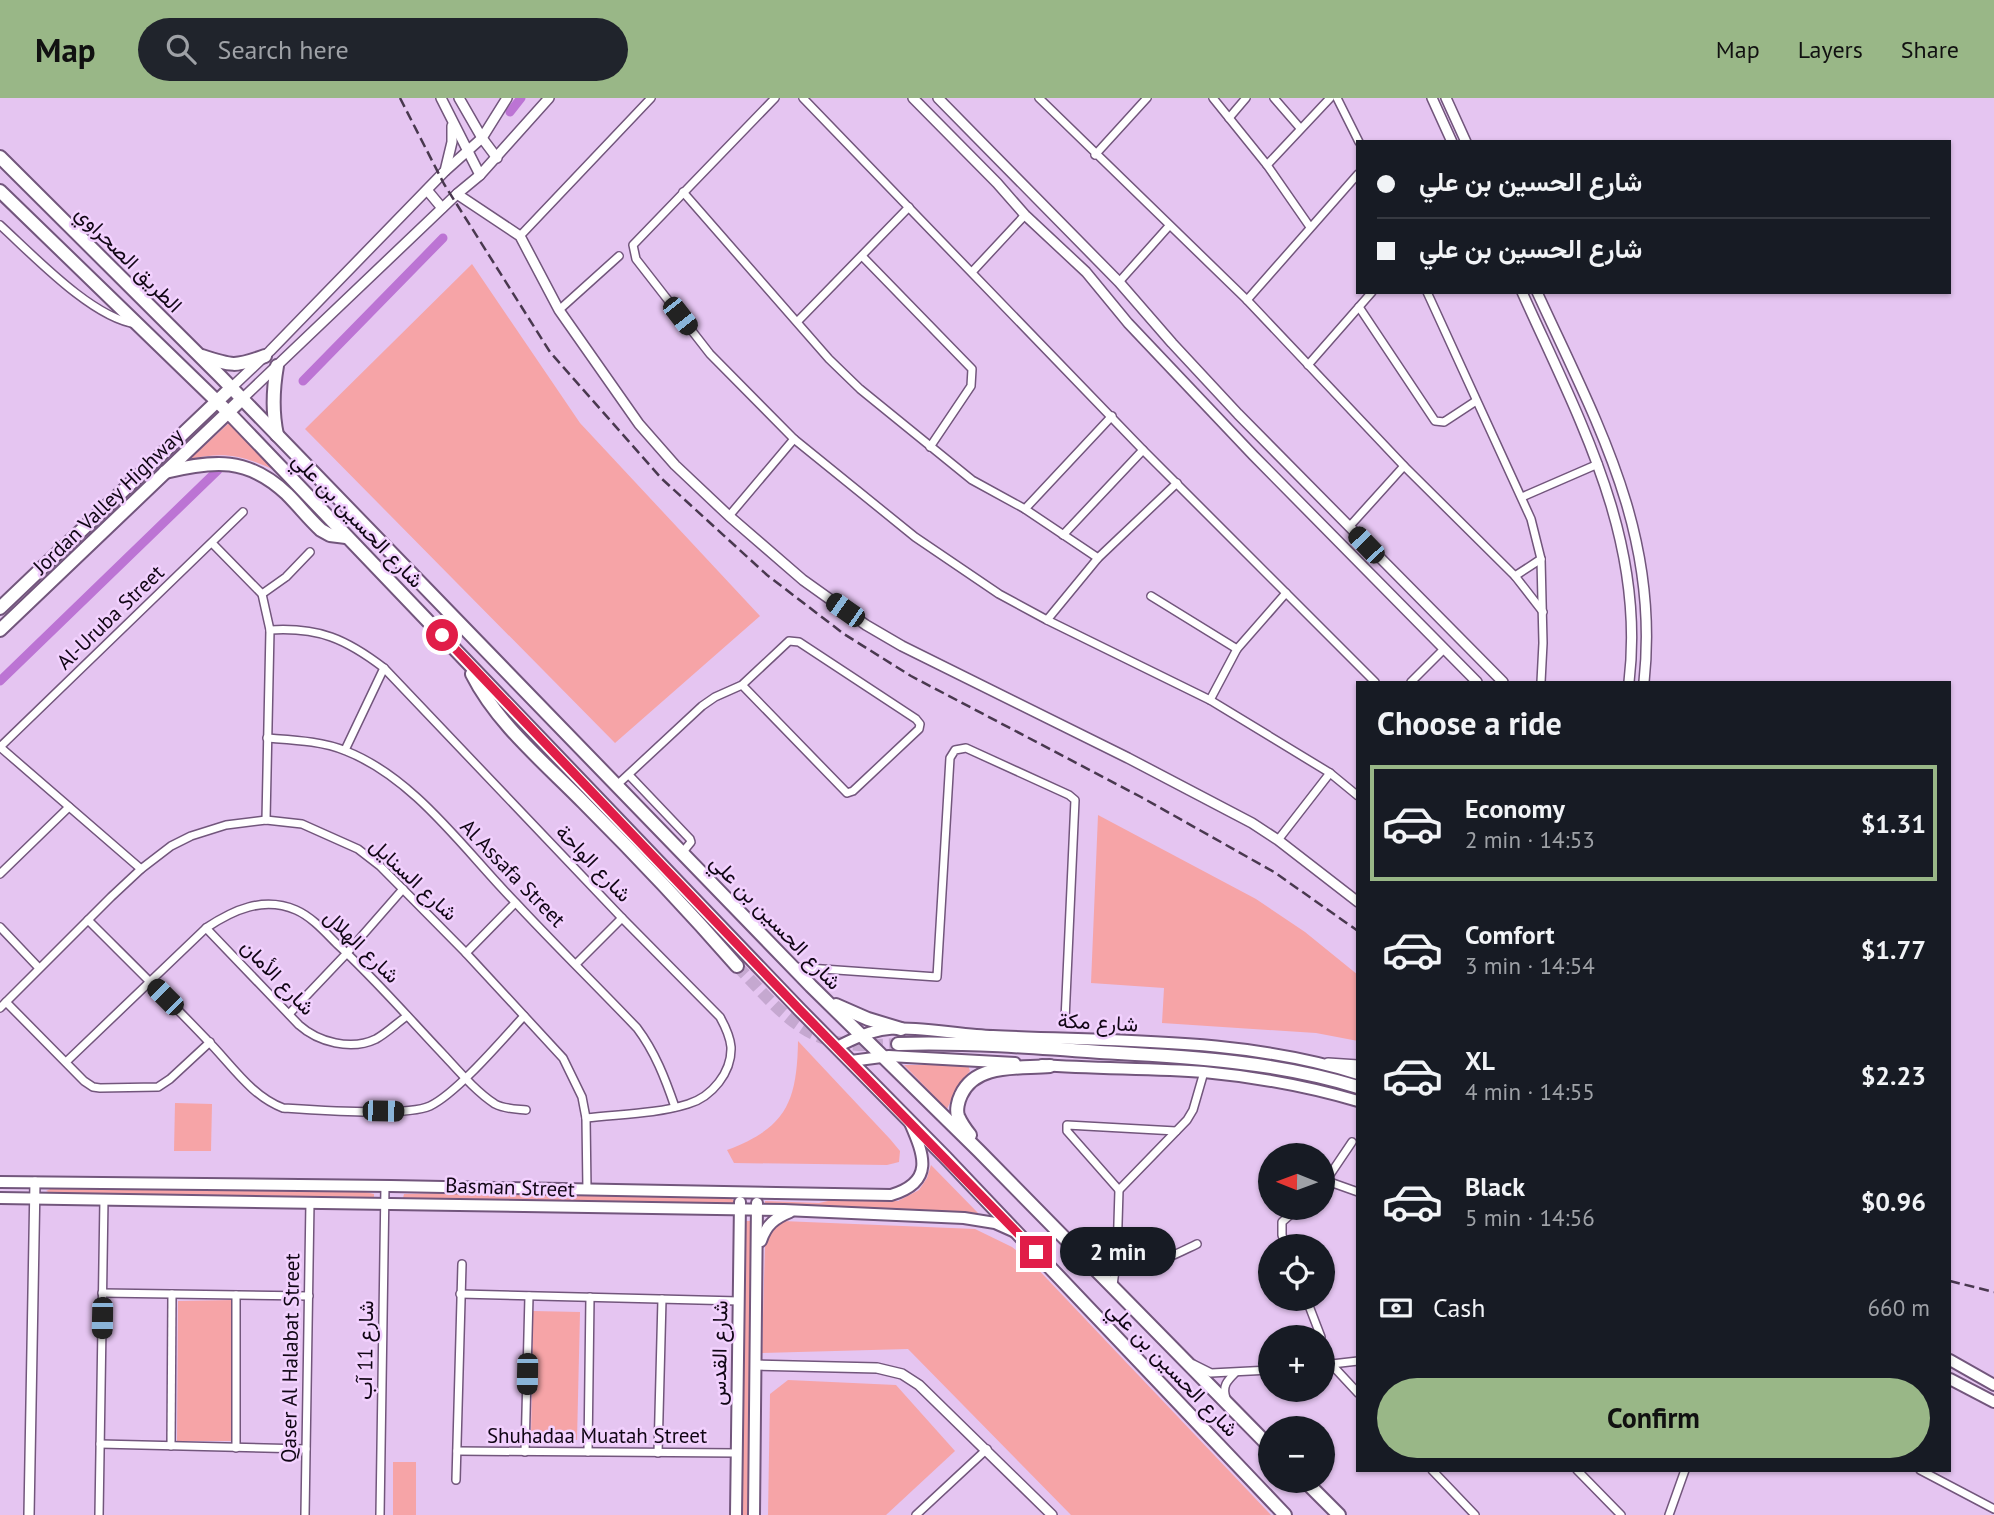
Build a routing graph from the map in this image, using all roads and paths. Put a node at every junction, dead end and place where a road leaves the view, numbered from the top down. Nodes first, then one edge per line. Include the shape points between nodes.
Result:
1 (441, 98) edge
2 (459, 98) edge
3 (507, 98) edge
4 (549, 98) edge
5 (651, 98) edge
6 (775, 98) edge
7 (803, 98) edge
8 (913, 98) edge
9 (938, 98) edge
10 (1040, 98) edge
11 (1147, 98) edge
12 (1213, 98) edge
13 (1246, 98) edge
14 (1273, 98) edge
15 (1330, 98) edge
16 (1337, 98) edge
17 (1432, 98) edge
18 (1446, 98) edge
19 (1228, 118) junction
20 (452, 121) junction
21 (1300, 128) junction
22 (482, 138) junction
23 (1358, 140) edge
24 (1451, 140) edge
25 (1465, 140) edge
26 (467, 151) junction
27 (1095, 155) junction
28 (0, 157) edge
29 (496, 158) junction
30 (1266, 165) junction
31 (444, 172) junction
32 (480, 175) junction
33 (1356, 176) edge
34 (427, 190) junction
35 (0, 191) edge
36 (683, 192) junction
37 (457, 194) junction
38 (909, 207) junction
39 (442, 208) junction
40 (1025, 215) junction
41 (0, 225) edge
42 (1170, 226) junction
43 (1310, 227) junction
44 (520, 236) junction
45 (619, 256) dead end
46 (862, 256) junction
47 (972, 272) junction
48 (1119, 282) junction
49 (1370, 294) edge
50 (1428, 294) edge
51 (1523, 294) edge
52 (1537, 294) edge
53 (1247, 300) junction
54 (1359, 307) junction
55 (559, 310) junction
56 (798, 321) junction
57 (140, 324) junction
58 (199, 355) junction
59 (265, 356) junction
60 (1308, 365) junction
61 (277, 366) junction
62 (198, 382) junction
63 (231, 387) junction
64 (242, 399) junction
65 (217, 401) junction
66 (1476, 401) junction
67 (228, 412) junction
68 (1237, 414) junction
69 (1112, 416) junction
70 (193, 425) junction
71 (1226, 426) junction
72 (277, 435) junction
73 (794, 439) junction
74 (930, 447) junction
75 (1143, 450) junction
76 (1598, 464) junction
77 (1404, 466) junction
78 (164, 472) junction
79 (1177, 483) junction
80 (1522, 497) junction
81 (1025, 509) junction
82 (243, 512) dead end
83 (729, 516) junction
84 (1349, 527) junction
85 (1063, 535) junction
86 (346, 537) junction
87 (212, 543) junction
88 (310, 552) dead end
89 (1098, 558) junction
90 (1541, 559) junction
91 (1515, 576) junction
92 (1286, 593) junction
93 (262, 594) junction
94 (1152, 596) dead end
95 (0, 608) edge
96 (1543, 612) junction
97 (1047, 621) junction
98 (0, 630) edge
99 (270, 630) junction
100 (1237, 649) junction
101 (1444, 649) junction
102 (465, 658) junction
103 (384, 668) junction
104 (1374, 681) edge
105 (1412, 681) edge
106 (1476, 681) edge
107 (1502, 681) edge
108 (1541, 681) edge
109 (1629, 681) edge
110 (1644, 681) edge
111 (742, 685) junction
112 (1210, 700) junction
113 (267, 738) junction
114 (0, 747) edge
115 (345, 750) junction
116 (1330, 773) junction
117 (629, 775) junction
118 (617, 785) junction
119 (1356, 794) edge
120 (69, 807) junction
121 (669, 816) junction
122 (266, 821) junction
123 (658, 827) junction
124 (1278, 840) junction
125 (682, 853) junction
126 (141, 869) junction
127 (0, 874) edge
128 (402, 889) junction
129 (1356, 900) edge
130 (515, 903) junction
131 (622, 918) junction
132 (88, 920) junction
133 (0, 927) edge
134 (206, 928) junction
135 (347, 953) junction
136 (466, 953) junction
137 (576, 964) junction
138 (737, 966) tunnel mouth
139 (793, 967) junction
140 (39, 968) junction
141 (149, 981) junction
142 (823, 997) junction
143 (3, 1005) edge
144 (289, 1014) junction
145 (407, 1016) junction
146 (524, 1016) junction
147 (1065, 1020) dead end
148 (901, 1029) junction
149 (862, 1035) junction
150 (210, 1042) junction
151 (898, 1044) tunnel mouth
152 (837, 1047) junction
153 (883, 1056) junction
154 (851, 1061) junction
155 (66, 1062) junction
156 (1319, 1063) junction
157 (1356, 1065) edge
158 (1051, 1066) junction
159 (1204, 1072) junction
160 (1356, 1073) edge
161 (465, 1077) junction
162 (1356, 1086) edge
163 (1356, 1100) edge
164 (674, 1107) junction
165 (526, 1110) dead end
166 (586, 1118) junction
167 (909, 1120) junction
168 (1176, 1130) junction
169 (1352, 1142) dead end
170 (979, 1151) junction
171 (1335, 1168) edge
172 (0, 1182) edge
173 (34, 1182) junction
174 (385, 1186) junction
175 (1335, 1186) edge
176 (587, 1190) junction
177 (1119, 1190) junction
178 (1356, 1191) edge
179 (740, 1192) junction
180 (757, 1193) junction
181 (0, 1198) edge
182 (35, 1198) junction
183 (104, 1199) junction
184 (310, 1202) junction
185 (385, 1202) junction
186 (719, 1209) junction
187 (740, 1209) junction
188 (757, 1210) junction
189 (791, 1211) junction
190 (1016, 1232) junction
191 (740, 1233) junction
192 (1197, 1244) dead end
193 (1116, 1246) junction
194 (758, 1250) junction
195 (1081, 1255) junction
196 (1116, 1256) junction
197 (461, 1264) dead end
198 (1113, 1286) junction
199 (102, 1293) junction
200 (172, 1294) junction
201 (460, 1294) junction
202 (236, 1295) junction
203 (309, 1296) junction
204 (529, 1296) junction
205 (590, 1297) junction
206 (662, 1299) junction
207 (739, 1301) junction
208 (1184, 1359) junction
209 (1356, 1361) edge
210 (1951, 1361) edge
211 (1335, 1364) edge
212 (756, 1365) junction
213 (1258, 1371) edge
214 (1335, 1372) edge
215 (1236, 1373) junction
216 (1951, 1380) edge
217 (1994, 1385) edge
218 (1356, 1391) edge
219 (1994, 1402) edge
220 (1228, 1404) junction
221 (1258, 1435) edge
222 (100, 1444) junction
223 (171, 1446) junction
224 (236, 1448) junction
225 (306, 1449) junction
226 (987, 1449) junction
227 (457, 1451) junction
228 (525, 1452) junction
229 (588, 1452) junction
230 (658, 1453) junction
231 (737, 1453) junction
232 (1434, 1472) edge
233 (1579, 1472) edge
234 (1684, 1472) edge
235 (1924, 1472) edge
236 (456, 1480) dead end
237 (1317, 1493) edge
238 (1994, 1509) edge
239 (29, 1515) edge
240 (99, 1515) edge
241 (305, 1515) edge
242 (380, 1515) edge
243 (736, 1515) edge
244 (754, 1515) edge
245 (916, 1515) edge
246 (1052, 1515) edge
247 (1285, 1515) edge
248 (1339, 1515) edge
249 (1475, 1515) edge
250 (1621, 1515) edge
251 (1669, 1515) edge

1 - 20 street
2 - 22 street
3 - 22 street
4 - 29 street
5 - 44 street
6 - 36 street
7 - 38 street
8 - 40 street
9 - 48 street
10 - 27 street
11 - 27 street
12 - 19 street
13 - 19 street
14 - 21 street
15 - 21 street
16 - 23 street
17 - 24 street
18 - 25 street
19 - 30 street
20 - 26 street
20 - 31 street
21 - 30 street
22 - 26 street
22 - 29 street
26 - 31 street
26 - 32 street
27 - 42 street
28 - 58 highway, الطريق الصحراوي
29 - 32 street
30 - 43 street
31 - 34 street
32 - 37 street
33 - 43 street
34 - 39 street
34 - 59 street
35 - 57 highway, الطريق الصحراوي
36 - 56 street
36 - 73 street via 635,241 636,259 710,355
37 - 39 street
37 - 44 street
38 - 46 street
38 - 47 street
39 - 61 street
40 - 47 street
40 - 71 street via 1086,272
41 - 57 street via 91,304 127,323
42 - 48 street
42 - 53 street
43 - 53 street
44 - 55 street
45 - 55 street
46 - 56 street
46 - 74 street via 972,369 971,386
47 - 69 street
48 - 68 street
49 - 54 street
50 - 66 street
51 - 76 street
52 - 110 street via 1609,452 1629,509 1645,592
53 - 60 street
54 - 60 street
54 - 66 street via 1434,421 1444,422
55 - 83 street via 639,424
56 - 74 street via 860,389
57 - 62 highway, الطريق الصحراوي
58 - 59 highway via 240,365
58 - 63 highway, الطريق الصحراوي
59 - 63 street
60 - 77 street
61 - 64 street
61 - 72 highway via 273,398
62 - 65 highway, الطريق الصحراوي
62 - 70 highway via 202,404
63 - 64 highway, شارع الحسين بن علي
63 - 65 highway, Jordan Valley Highway
64 - 67 highway, Jordan Valley Highway
64 - 72 highway, شارع الحسين بن علي
65 - 67 highway, شارع الحسين بن علي
65 - 70 highway, Jordan Valley Highway
66 - 80 street
67 - 78 highway, Jordan Valley Highway
67 - 86 highway, شارع الحسين بن علي
68 - 71 street
68 - 84 street
69 - 75 street
69 - 81 street
70 - 95 highway, Jordan Valley Highway
71 - 101 street
72 - 118 highway, شارع الحسين بن علي
73 - 83 street
73 - 97 street via 943,557
74 - 81 street via 972,480
75 - 79 street
75 - 85 street
76 - 80 street
76 - 109 street via 1626,565 1632,637
77 - 84 street
77 - 91 street
78 - 86 highway via 204,464 243,466 276,485 321,530
78 - 98 highway, Jordan Valley Highway
79 - 89 street
79 - 92 street
80 - 90 street
81 - 85 street
82 - 87 street, Al-Uruba Street
83 - 124 street via 803,580 901,646 1128,758
84 - 107 street
85 - 89 street
86 - 102 highway, شارع الحسين بن علي
87 - 93 street
87 - 114 street, Al-Uruba Street
88 - 93 street
89 - 97 street
90 - 91 street
90 - 96 street
91 - 96 street
92 - 100 street
92 - 104 street
93 - 99 street
94 - 100 street
96 - 108 street
97 - 112 street
99 - 103 street, شارع الواحة via 325,634 345,641
99 - 113 street
100 - 112 street
101 - 105 street
101 - 106 street
102 - 138 highway via 491,705 512,729
102 - 152 highway, شارع الحسين بن علي
103 - 115 street
103 - 131 street, شارع الواحة
111 - 111 street via 786,643 799,642 916,719 919,729 847,793
111 - 117 street via 702,706
112 - 116 street
113 - 115 street, Al Assafa Street
113 - 122 street
114 - 120 street
115 - 130 street, Al Assafa Street via 421,801
116 - 119 street
116 - 124 street
117 - 118 street
117 - 121 street
118 - 123 highway, شارع الحسين بن علي
120 - 126 street
120 - 127 street
121 - 123 street
121 - 125 street via 691,840
122 - 126 street, شارع السنايل via 226,825 191,836
122 - 128 street, شارع السنايل via 302,824 338,839 380,866
123 - 125 highway, شارع الحسين بن علي
124 - 129 street
125 - 139 highway, شارع الحسين بن علي
126 - 132 street, شارع السنايل
128 - 135 street
128 - 136 street, شارع السنايل
130 - 136 street
130 - 137 street, Al Assafa Street
131 - 137 street
131 - 164 street, شارع الواحة via 720,1017 728,1032 731,1048 723,1077 701,1098
132 - 140 street, شارع السنايل
132 - 141 street
133 - 140 street
134 - 135 street, شارع الهلال via 240,908 285,907 309,918
134 - 141 street, شارع الهلال
134 - 144 street, شارع الأمان
135 - 144 street
135 - 145 street, شارع الهلال
136 - 146 street, شارع السنايل
137 - 164 street, Al Assafa Street via 650,1045
139 - 142 highway, شارع الحسين بن علي
139 - 147 street via 937,977 950,758 955,750 965,748 1075,800
140 - 143 street, شارع السنايل
141 - 150 street
141 - 155 street, شارع الهلال
142 - 148 highway
142 - 149 highway, شارع الحسين بن علي
143 - 155 street
144 - 145 street, شارع الأمان via 310,1035 356,1043 377,1038
145 - 161 street, شارع الهلال
146 - 161 street
146 - 166 street, شارع السنايل via 563,1058 582,1097
148 - 149 main road, شارع مكة
148 - 156 main road, شارع مكة via 1192,1045
149 - 152 main road, شارع مكة
149 - 153 highway, شارع الحسين بن علي
150 - 155 street via 158,1087 93,1087
150 - 161 street via 258,1095 283,1108 418,1110 437,1102
151 - 162 highway via 1060,1049 1238,1062 1306,1072
152 - 154 highway, شارع الحسين بن علي
153 - 154 main road
153 - 158 main road
153 - 170 highway, شارع الحسين بن علي
154 - 167 highway, شارع الحسين بن علي
156 - 157 street
156 - 160 main road, شارع مكة
158 - 159 main road
158 - 170 highway via 981,1073 964,1088 957,1115
159 - 163 main road via 1302,1086
159 - 168 street via 1193,1110
161 - 165 street, شارع الهلال via 497,1105
164 - 166 street, شارع الواحة
166 - 176 street, شارع السنايل
167 - 180 main road, Basman Street via 923,1163 919,1179 906,1190 891,1195
167 - 190 highway, شارع الحسين بن علي
168 - 177 street
168 - 177 street via 1068,1125 1067,1131
169 - 171 street
170 - 195 highway, شارع الحسين بن علي
172 - 173 main road, Basman Street
173 - 174 main road, Basman Street
173 - 182 street
174 - 176 main road, Basman Street
174 - 185 street, شارع 11 آب
175 - 178 street
176 - 179 main road, Basman Street
177 - 193 street
179 - 180 main road, Basman Street
179 - 187 main road, شارع القدس
180 - 188 main road
181 - 182 main road, Basman Street
182 - 183 main road, Basman Street
182 - 239 street
183 - 184 main road, Basman Street
183 - 199 street
184 - 185 main road, Basman Street
184 - 203 street, Qaser Al Halabat Street
185 - 186 main road, Basman Street
185 - 242 street, شارع 11 آب
186 - 187 main road, Basman Street
186 - 191 main road
187 - 188 main road, Basman Street
187 - 191 main road, شارع القدس
188 - 189 main road, Basman Street
188 - 194 main road
189 - 190 main road, Basman Street via 964,1218
189 - 194 main road via 767,1226
190 - 247 highway, شارع الحسين بن علي
191 - 207 main road, شارع القدس
192 - 193 street via 1152,1262
193 - 196 street
194 - 212 main road
195 - 196 street via 1094,1262
195 - 198 highway, شارع الحسين بن علي
196 - 198 street
197 - 201 street, Shuhadaa Muatah Street
198 - 208 highway, شارع الحسين بن علي
199 - 200 street
199 - 222 street
200 - 202 street
200 - 223 street
201 - 204 street
201 - 227 street, Shuhadaa Muatah Street
202 - 203 street
202 - 224 street
203 - 225 street, Qaser Al Halabat Street
204 - 205 street
204 - 228 street
205 - 206 street
205 - 229 street
206 - 207 street
206 - 230 street
207 - 231 main road, شارع القدس
208 - 215 street via 1210,1373
208 - 220 highway, شارع الحسين بن علي
209 - 211 street
210 - 217 main road
212 - 226 street via 877,1368 902,1374
212 - 244 main road
213 - 215 street
214 - 218 street
215 - 220 street via 1223,1390
216 - 219 main road
220 - 221 highway, شارع الحسين بن علي
222 - 223 street
222 - 240 street
223 - 224 street
224 - 225 street
225 - 241 street, Qaser Al Halabat Street
226 - 245 street
226 - 246 street
227 - 228 street, Shuhadaa Muatah Street
227 - 236 street, Shuhadaa Muatah Street
228 - 229 street, Shuhadaa Muatah Street
229 - 230 street, Shuhadaa Muatah Street
230 - 231 street, Shuhadaa Muatah Street
231 - 243 main road, شارع القدس
232 - 249 street
233 - 250 street
234 - 251 street
235 - 238 street
237 - 248 highway

